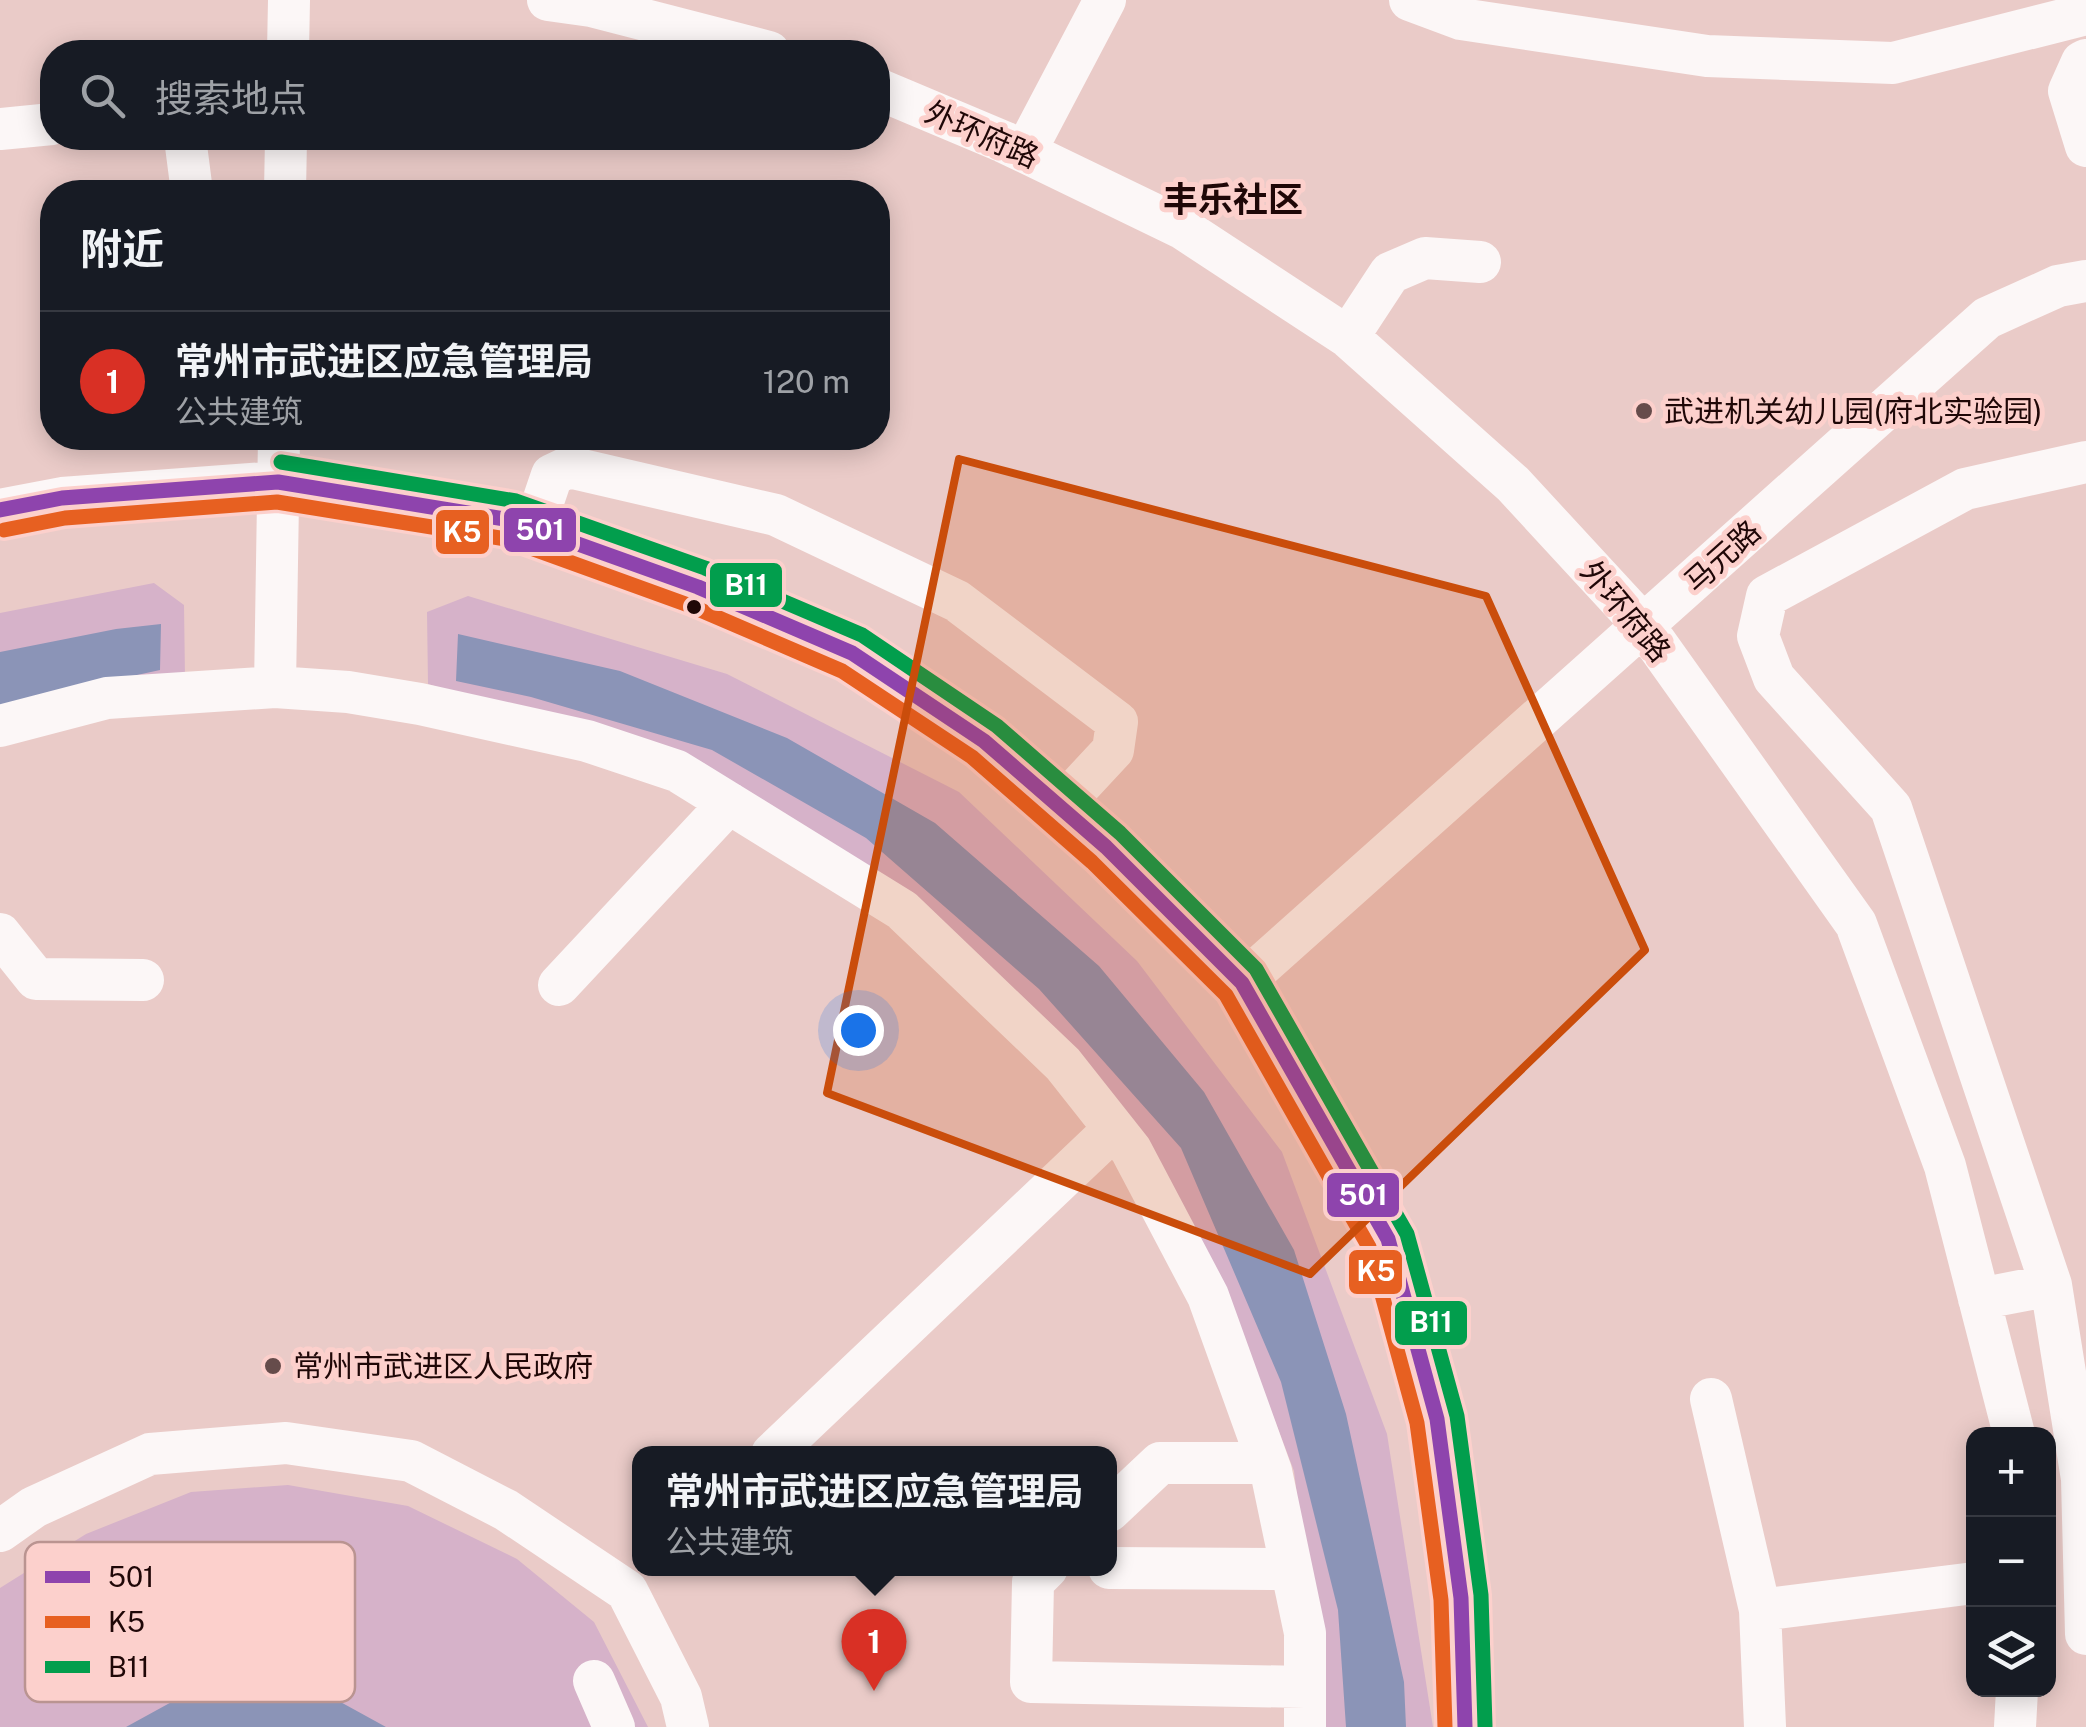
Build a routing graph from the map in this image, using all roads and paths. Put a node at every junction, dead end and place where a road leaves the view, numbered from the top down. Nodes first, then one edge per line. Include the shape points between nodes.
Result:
1 (289, 0) edge
2 (548, 0) edge
3 (1105, 0) edge
4 (1410, 0) edge
5 (2086, 14) edge
6 (285, 40) edge
7 (722, 40) edge
8 (2086, 60) edge
9 (890, 94) edge
10 (40, 125) edge
11 (0, 129) edge
12 (2086, 146) edge
13 (187, 150) edge
14 (286, 150) edge
15 (1025, 152) junction
16 (190, 180) edge
17 (285, 180) edge
18 (1480, 262) dead end
19 (2086, 281) edge
20 (1348, 337) junction
21 (279, 450) edge
22 (2086, 462) edge
23 (278, 482) junction
24 (0, 510) edge
25 (534, 528) junction
26 (1644, 626) junction
27 (275, 688) junction
28 (0, 726) edge
29 (729, 803) junction
30 (1060, 807) junction
31 (0, 934) edge
32 (143, 980) dead end
33 (1242, 983) junction
34 (560, 986) dead end
35 (1114, 1129) junction
36 (2051, 1285) junction
37 (1979, 1299) junction
38 (1711, 1400) dead end
39 (2012, 1427) edge
40 (780, 1446) edge
41 (1268, 1462) junction
42 (1117, 1503) edge
43 (0, 1531) edge
44 (1117, 1568) edge
45 (1291, 1569) junction
46 (1039, 1576) edge
47 (639, 1580) edge
48 (1966, 1584) edge
49 (1760, 1610) junction
50 (2086, 1634) edge
51 (594, 1681) dead end
52 (2017, 1697) edge
53 (1305, 1707) edge
54 (614, 1727) edge
55 (688, 1727) edge
56 (1465, 1727) edge
57 (1765, 1727) edge
58 (2015, 1727) edge

1 - 6 street
2 - 7 street
3 - 15 street
4 - 5 street via 1461,19 1707,56 1893,62
8 - 12 street via 2069,91
9 - 15 street, 外环府路
10 - 11 street
13 - 16 street
14 - 17 street
15 - 20 street, 外环府路 via 1182,228
18 - 20 street via 1424,258 1390,274
19 - 26 street, 马元路 via 2058,286 1987,318
20 - 26 street, 外环府路 via 1513,484
21 - 23 street
22 - 36 street via 1965,489 1767,596 1758,636 1774,678 1891,808
23 - 24 street via 62,498
23 - 25 street
23 - 27 street
25 - 30 street via 698,587 852,653 984,741
25 - 30 street via 552,475 569,467 776,515 958,602 1117,722 1113,750
26 - 33 street, 马元路
26 - 37 street, 外环府路 via 1856,924 1944,1166
27 - 28 street via 108,698
27 - 29 street via 420,704 587,741 677,771
29 - 34 street
29 - 35 street via 902,910 1062,1064
30 - 33 street
31 - 32 street via 36,979
33 - 56 street via 1388,1239 1437,1418 1460,1598
35 - 40 street
35 - 41 street via 1208,1296
36 - 37 street
36 - 50 street via 2082,1479
37 - 39 street, 外环府路
38 - 49 street
41 - 42 street via 1160,1463
41 - 45 street
43 - 47 street via 34,1507 150,1454 286,1443 411,1461
44 - 45 street
45 - 53 street via 1305,1632
46 - 53 street via 1033,1582 1031,1682
47 - 55 street
48 - 49 street
49 - 57 street
51 - 54 street
52 - 58 street

